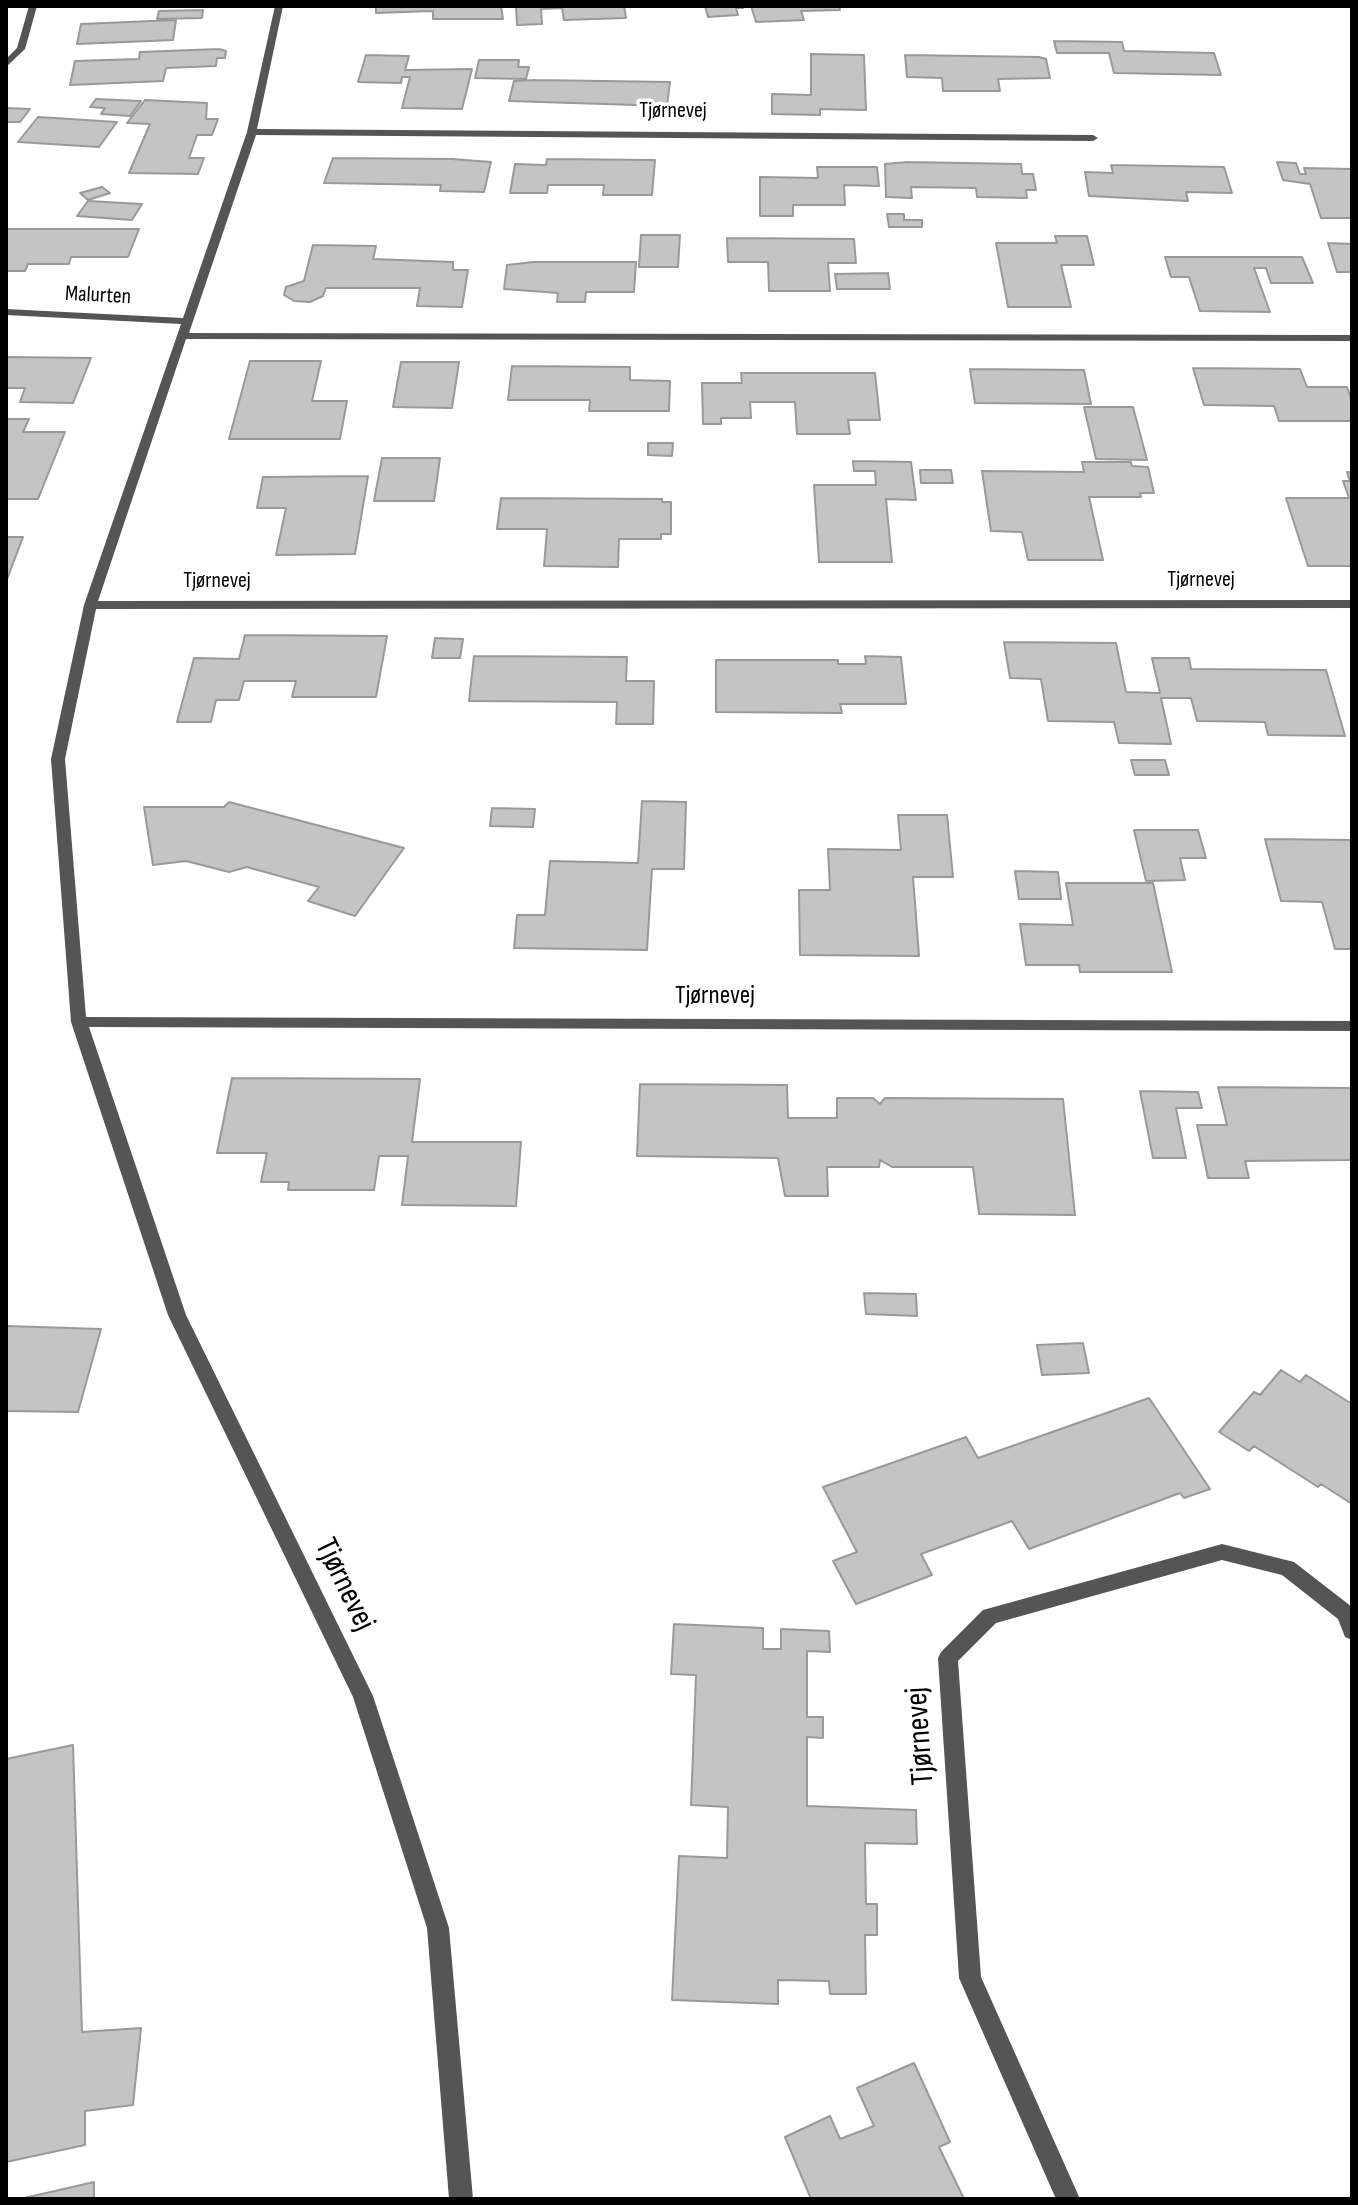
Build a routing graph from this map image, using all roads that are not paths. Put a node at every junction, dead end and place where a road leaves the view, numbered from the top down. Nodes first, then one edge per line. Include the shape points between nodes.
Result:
1 (33, 6) edge
2 (279, 6) edge
3 (6, 64) edge
4 (252, 132) junction
5 (1093, 138) dead end
6 (6, 312) edge
7 (186, 328) junction
8 (1352, 338) edge
9 (1352, 604) edge
10 (90, 605) junction
11 (79, 1022) junction
12 (1352, 1026) edge
13 (1352, 1631) edge
14 (461, 2199) edge
15 (1068, 2199) edge

1 - 3 street via 21,49
2 - 4 street, Tjørnevej
4 - 5 street, Tjørnevej
4 - 7 street, Tjørnevej
6 - 7 street, Malurten
7 - 8 street
7 - 10 street, Tjørnevej
9 - 10 street, Tjørnevej
10 - 11 street, Tjørnevej via 58,759
11 - 12 street, Tjørnevej
11 - 14 street, Tjørnevej via 177,1315 363,1696 438,1928
13 - 15 street, Tjørnevej via 1346,1614 1287,1568 1222,1552 990,1616 948,1658 970,1978

